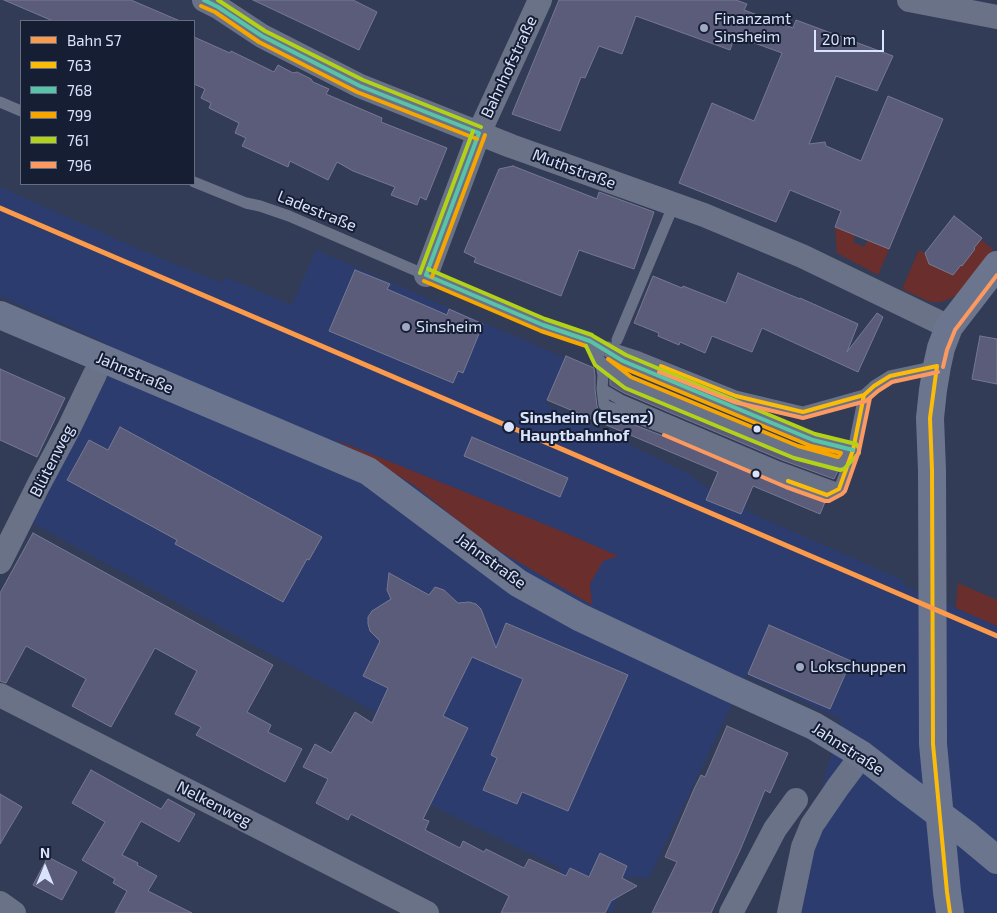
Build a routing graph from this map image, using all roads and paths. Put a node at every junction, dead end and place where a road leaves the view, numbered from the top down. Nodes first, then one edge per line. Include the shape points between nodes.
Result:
1 (204, 0) edge
2 (540, 0) edge
3 (909, 0) edge
4 (997, 17) edge
5 (0, 102) edge
6 (20, 111) edge
7 (479, 133) junction
8 (195, 182) edge
9 (674, 204) junction
10 (426, 275) junction
11 (992, 280) edge
12 (0, 315) edge
13 (950, 327) junction
14 (617, 340) dead end
15 (590, 341) junction
16 (639, 357) junction
17 (623, 361) junction
18 (99, 366) junction
19 (937, 366) junction
20 (605, 368) junction
21 (864, 395) junction
22 (853, 450) junction
23 (0, 562) edge
24 (0, 695) edge
25 (862, 754) junction
26 (796, 800) dead end
27 (997, 860) edge
28 (0, 903) edge
29 (14, 913) edge
30 (427, 913) edge
31 (731, 913) edge
32 (789, 913) edge
33 (950, 913) edge

1 - 7 street, Muthstraße via 262,36 360,86
2 - 7 street, Bahnhofstraße
3 - 4 street
5 - 6 lane
7 - 9 street, Muthstraße
7 - 10 street, Bahnhofstraße
8 - 10 lane, Ladestraße via 289,216
9 - 13 street, Muthstraße via 802,256
9 - 14 lane
10 - 15 lane, Ladestraße via 543,325
11 - 13 street
12 - 18 street, Jahnstraße
13 - 19 street
15 - 16 lane
15 - 17 lane
15 - 20 lane
16 - 17 lane
16 - 21 lane via 736,396 803,412
17 - 20 lane
17 - 22 lane via 813,440
18 - 23 street, Blütenweg
18 - 25 street, Jahnstraße via 368,471 518,582 579,617 814,726
19 - 21 lane via 890,376
19 - 33 street via 930,418 933,744
20 - 22 lane via 628,382 796,452 840,464
20 - 22 lane via 602,389 621,400 839,490
21 - 22 lane
24 - 30 street, Nelkenweg
25 - 27 street, Jahnstraße, bridge
25 - 32 street via 812,825 803,847
26 - 31 street via 775,829
28 - 29 street

